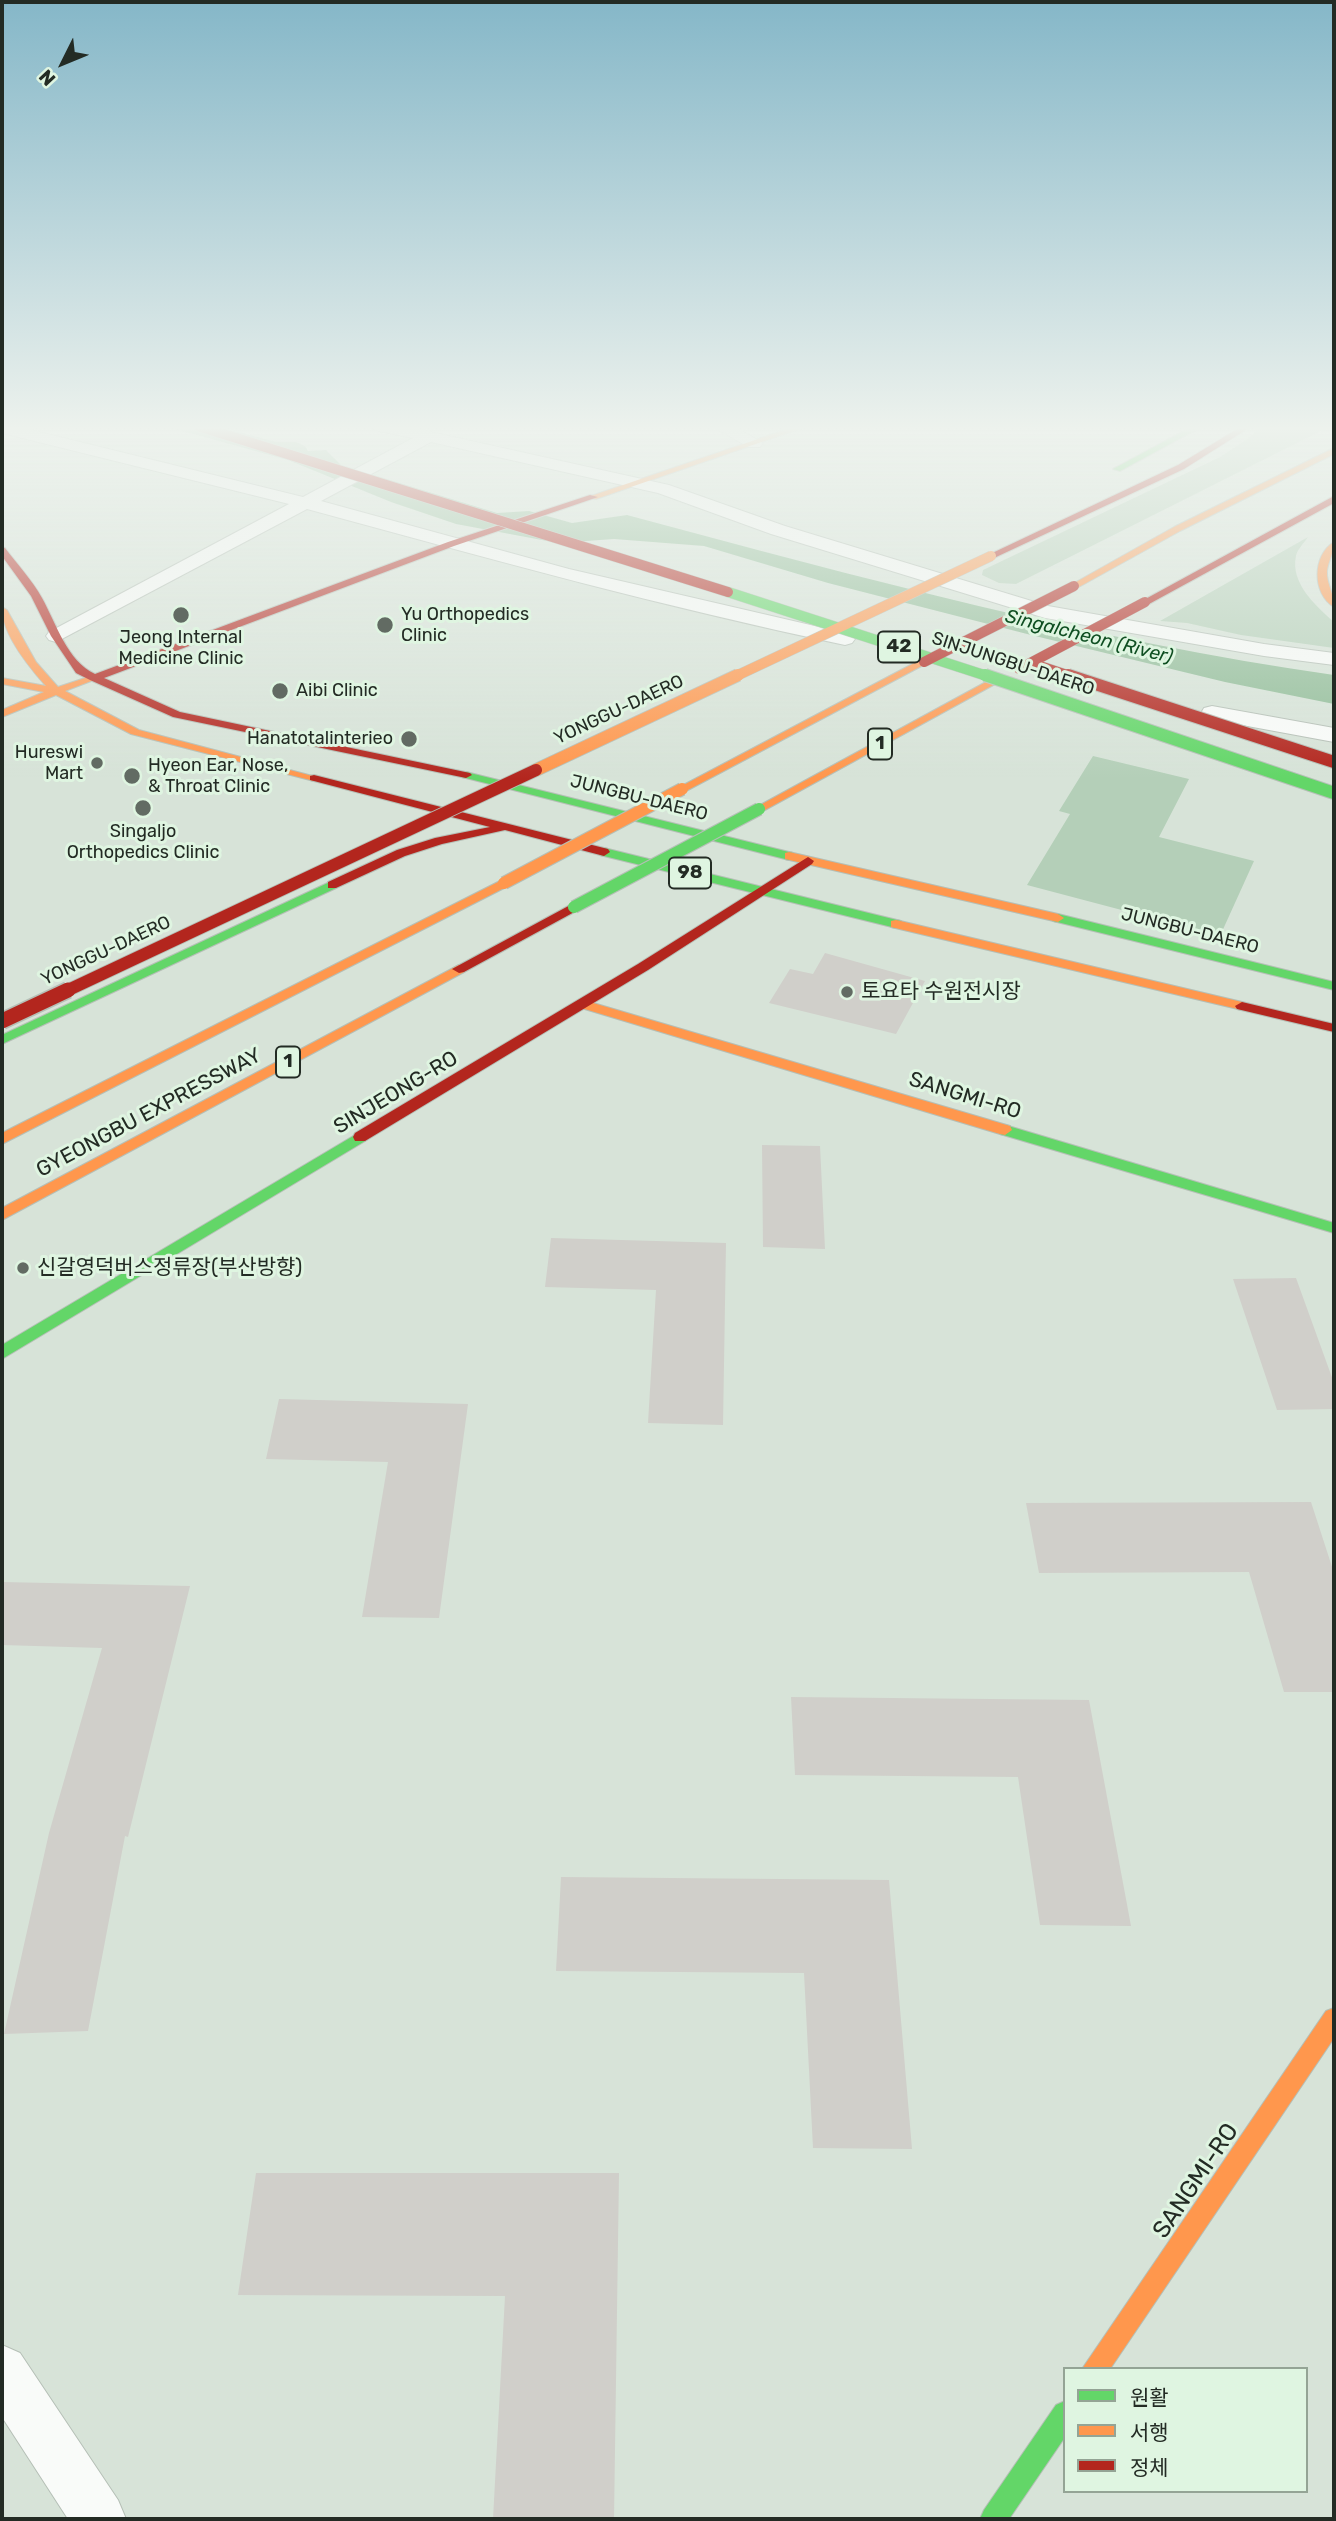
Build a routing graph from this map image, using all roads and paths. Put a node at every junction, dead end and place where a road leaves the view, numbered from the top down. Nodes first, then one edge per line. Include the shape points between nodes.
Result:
1 (230, 544) edge
2 (453, 544) edge
3 (464, 544) edge
4 (574, 544) edge
5 (822, 544) edge
6 (1017, 544) edge
7 (1151, 544) edge
8 (1252, 544) edge
9 (1334, 545) edge
10 (2, 550) edge
11 (943, 559) dead end
12 (893, 583) dead end
13 (1334, 604) edge
14 (845, 606) dead end
15 (830, 612) dead end
16 (5, 616) edge
17 (896, 622) dead end
18 (934, 634) dead end
19 (56, 636) junction
20 (2, 641) edge
21 (766, 642) dead end
22 (988, 650) dead end
23 (1014, 658) dead end
24 (144, 659) junction
25 (1334, 659) edge
26 (94, 678) junction
27 (2, 681) edge
28 (56, 691) junction
29 (2, 714) edge
30 (177, 715) junction
31 (1334, 734) edge
32 (1334, 762) edge
33 (501, 766) dead end
34 (1334, 793) edge
35 (400, 814) dead end
36 (509, 826) junction
37 (808, 861) junction
38 (761, 892) junction
39 (1334, 986) edge
40 (583, 1004) junction
41 (2, 1021) edge
42 (1334, 1028) edge
43 (2, 1040) edge
44 (2, 1139) edge
45 (2, 1216) edge
46 (1334, 1228) edge
47 (2, 1353) edge
48 (1334, 2019) edge
49 (1097, 2367) edge
50 (2, 2371) edge
51 (1063, 2417) edge
52 (99, 2519) edge
53 (993, 2519) edge

1 - 19 street
2 - 24 main road
3 - 31 street via 745,618 1101,694
4 - 34 main road, SINJUNGBU-DAERO / 42, bridge via 1114,717
5 - 25 street via 1045,612
6 - 41 main road, YONGGU-DAERO, bridge
7 - 44 main road, GYEONGBU EXPRESSWAY, bridge via 504,883
8 - 45 main road, GYEONGBU EXPRESSWAY / 1, bridge
9 - 13 main road via 1319,570 1321,584
10 - 19 main road, JUNGBU-DAERO / 98 via 36,596
11 - 12 main road
14 - 17 main road, 42
15 - 21 main road
16 - 20 main road
16 - 28 main road, 98 via 31,663
18 - 22 main road, SINJUNGBU-DAERO / 42
19 - 26 main road, JUNGBU-DAERO / 98 via 80,671
23 - 32 main road, SINJUNGBU-DAERO, bridge
24 - 26 main road
24 - 30 main road via 150,684
26 - 28 main road
26 - 30 main road, JUNGBU-DAERO / 98
27 - 28 main road
28 - 29 main road
28 - 36 main road, 98 via 135,732
30 - 37 main road, JUNGBU-DAERO / 98 via 422,764
33 - 35 main road
36 - 38 main road, 98
36 - 43 main road via 401,853
37 - 38 main road, SINJEONG-RO
37 - 39 main road, JUNGBU-DAERO / 98
38 - 40 main road, SINJEONG-RO
38 - 42 main road, 98
40 - 46 main road, SANGMI-RO
40 - 47 main road, SINJEONG-RO
48 - 49 main road, SANGMI-RO
50 - 52 street
51 - 53 main road

